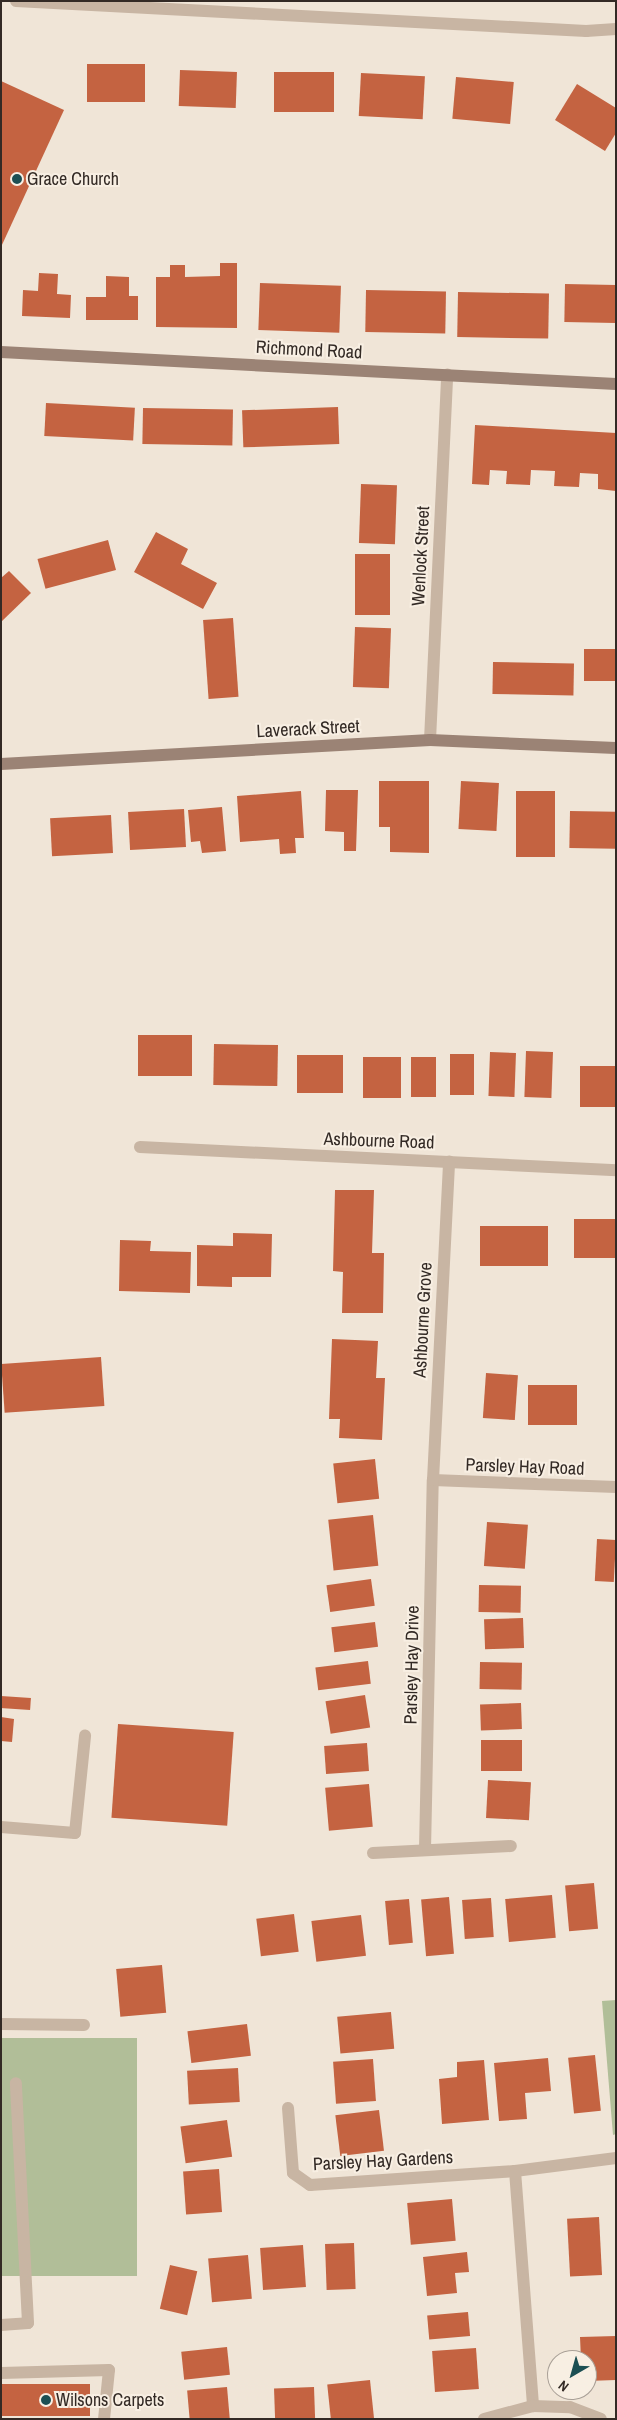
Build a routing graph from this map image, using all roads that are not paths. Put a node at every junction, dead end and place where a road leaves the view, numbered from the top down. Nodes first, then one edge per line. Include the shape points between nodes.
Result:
1 (16, 1) edge
2 (616, 29) edge
3 (1, 352) edge
4 (447, 374) junction
5 (616, 384) edge
6 (430, 740) junction
7 (616, 748) edge
8 (1, 764) edge
9 (140, 1146) dead end
10 (449, 1161) junction
11 (616, 1170) edge
12 (433, 1480) junction
13 (616, 1487) edge
14 (85, 1736) dead end
15 (1, 1827) edge
16 (511, 1846) dead end
17 (426, 1850) junction
18 (373, 1853) dead end
19 (1, 2024) edge
20 (84, 2025) dead end
21 (16, 2083) dead end
22 (288, 2108) dead end
23 (616, 2158) edge
24 (515, 2170) junction
25 (1, 2325) edge
26 (1, 2373) edge
27 (533, 2406) junction
28 (104, 2419) edge
29 (484, 2419) edge
30 (601, 2419) edge

1 - 2 street via 586,31
3 - 4 main road, Richmond Road
4 - 5 main road, Richmond Road
4 - 6 street, Wenlock Street
6 - 7 main road, Laverack Street
6 - 8 main road, Laverack Street
9 - 10 street, Ashbourne Road
10 - 11 street, Ashbourne Road
10 - 12 street, Ashbourne Grove
12 - 13 street, Parsley Hay Road
12 - 17 street, Parsley Hay Drive
14 - 15 street via 75,1833
16 - 17 street
17 - 18 street
19 - 20 street
21 - 25 street via 28,2324
22 - 24 street, Parsley Hay Gardens via 293,2173 310,2185
23 - 24 street, Parsley Hay Gardens
24 - 27 street
26 - 28 street via 108,2370
27 - 29 street
27 - 30 street via 570,2407

